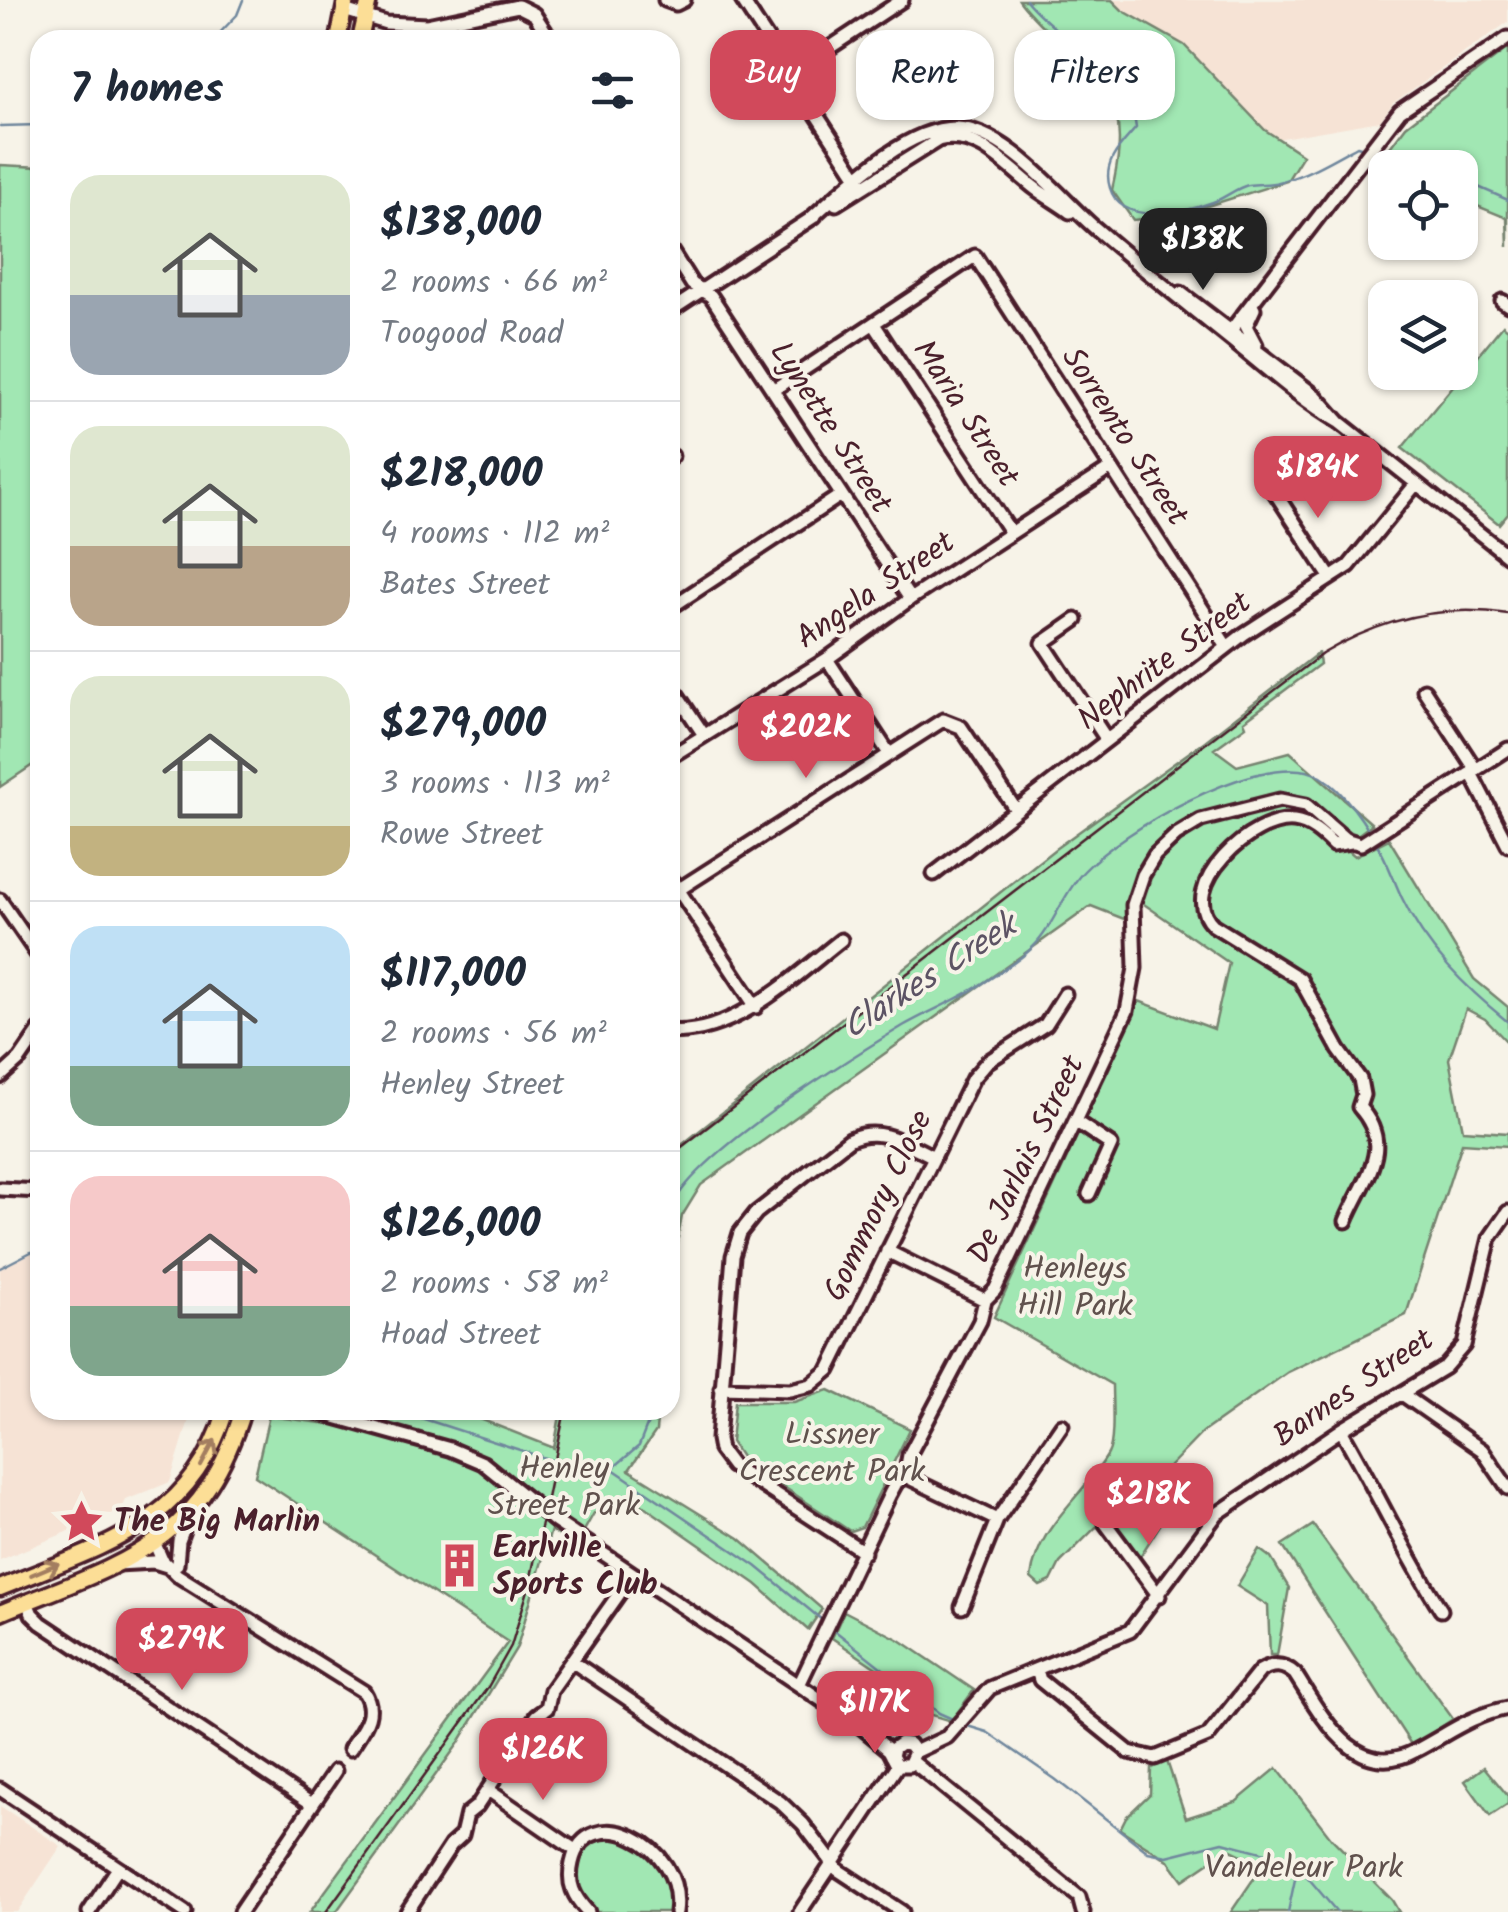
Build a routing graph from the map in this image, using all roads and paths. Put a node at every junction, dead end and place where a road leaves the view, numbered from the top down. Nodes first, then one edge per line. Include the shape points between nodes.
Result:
1 (369, 0) edge
2 (665, 0) edge
3 (684, 0) edge
4 (742, 0) edge
5 (902, 0) edge
6 (345, 5) edge
7 (364, 16) junction
8 (340, 30) edge
9 (362, 30) edge
10 (544, 30) edge
11 (761, 30) edge
12 (1508, 38) edge
13 (836, 43) edge
14 (819, 120) edge
15 (860, 182) junction
16 (1300, 238) junction
17 (1130, 256) junction
18 (680, 265) edge
19 (702, 290) junction
20 (680, 304) edge
21 (1245, 311) junction
22 (874, 324) junction
23 (1229, 333) junction
24 (1265, 356) junction
25 (772, 390) junction
26 (1340, 422) junction
27 (1111, 468) junction
28 (1416, 484) junction
29 (1272, 488) dead end
30 (842, 494) junction
31 (1011, 534) junction
32 (1507, 536) edge
33 (1504, 554) edge
34 (1330, 577) junction
35 (910, 599) junction
36 (680, 601) edge
37 (1076, 620) dead end
38 (1227, 647) junction
39 (826, 659) junction
40 (1424, 690) dead end
41 (680, 699) edge
42 (704, 734) junction
43 (1107, 740) junction
44 (1508, 749) edge
45 (680, 750) edge
46 (888, 752) junction
47 (1474, 771) junction
48 (1016, 810) junction
49 (1359, 843) junction
50 (1508, 845) edge
51 (934, 874) dead end
52 (680, 889) edge
53 (680, 893) edge
54 (0, 900) edge
55 (841, 940) dead end
56 (30, 944) edge
57 (1065, 994) dead end
58 (756, 1007) junction
59 (680, 1030) edge
60 (30, 1044) edge
61 (0, 1077) edge
62 (1075, 1121) junction
63 (934, 1156) junction
64 (0, 1190) edge
65 (30, 1191) edge
66 (1089, 1194) dead end
67 (1508, 1212) edge
68 (1346, 1221) dead end
69 (887, 1251) junction
70 (985, 1300) junction
71 (721, 1388) junction
72 (1402, 1394) junction
73 (222, 1420) edge
74 (239, 1420) edge
75 (346, 1420) edge
76 (1062, 1425) dead end
77 (1341, 1430) junction
78 (905, 1476) junction
79 (1508, 1488) edge
80 (189, 1514) junction
81 (150, 1520) junction
82 (997, 1520) junction
83 (1106, 1524) dead end
84 (159, 1541) junction
85 (864, 1552) junction
86 (117, 1564) junction
87 (172, 1565) junction
88 (633, 1574) junction
89 (0, 1588) edge
90 (1159, 1596) junction
91 (27, 1602) junction
92 (962, 1607) dead end
93 (1441, 1610) dead end
94 (0, 1613) edge
95 (573, 1662) junction
96 (1036, 1670) junction
97 (799, 1684) junction
98 (1508, 1708) edge
99 (860, 1726) junction
100 (901, 1743) junction
101 (938, 1744) junction
102 (350, 1749) dead end
103 (914, 1757) junction
104 (895, 1760) junction
105 (335, 1772) dead end
106 (935, 1778) junction
107 (0, 1789) edge
108 (488, 1790) junction
109 (312, 1804) junction
110 (575, 1850) junction
111 (833, 1862) junction
112 (118, 1868) junction
113 (88, 1912) edge
114 (185, 1912) edge
115 (240, 1912) edge
116 (407, 1912) edge
117 (588, 1912) edge
118 (676, 1912) edge
119 (800, 1912) edge
120 (902, 1912) edge
121 (1083, 1912) edge

1 - 7 main road
2 - 3 street
4 - 11 street
5 - 13 street
6 - 7 street
6 - 8 main road
7 - 9 main road
7 - 10 street via 439,24 518,6
12 - 16 street via 1389,123
14 - 15 street
15 - 17 street via 938,140 957,137 984,147
15 - 19 street
16 - 21 street
16 - 24 street via 1247,320 1249,336
17 - 21 street via 1222,316
17 - 23 street
18 - 19 street, Lynette Street
19 - 20 street
19 - 25 street, Lynette Street
21 - 23 street
22 - 25 street
22 - 27 street, Sorrento Street via 975,256
22 - 31 street, Maria Street
23 - 24 street
23 - 26 street via 1309,404
24 - 26 street
25 - 30 street, Lynette Street
26 - 28 street
27 - 31 street, Angela Street
27 - 38 street, Sorrento Street
28 - 33 street
28 - 34 street, Nephrite Street via 1349,566
29 - 34 street
30 - 35 street, Lynette Street
30 - 36 street
31 - 35 street, Angela Street
32 - 33 street
34 - 38 street, Nephrite Street
35 - 39 street, Angela Street
37 - 43 street via 1043,642
38 - 43 street, Nephrite Street
39 - 42 street, Angela Street
39 - 46 street
40 - 47 street
41 - 42 street
42 - 45 street, Angela Street
43 - 48 street, Nephrite Street
44 - 47 street
46 - 48 street via 949,720
46 - 52 street
47 - 49 street
47 - 50 street
48 - 51 street, Nephrite Street
49 - 62 street, De Jarlais Street via 1316,811 1286,800 1213,816 1164,845 1136,892 1127,1010
49 - 68 street via 1334,845 1309,825 1277,822 1221,860 1203,902 1209,921 1300,979 1360,1079 1359,1107 1377,1140
53 - 58 street
54 - 56 street
55 - 58 street
57 - 63 street, Gommory Close via 1046,1024 980,1069
58 - 59 street via 710,1026
60 - 61 street
62 - 66 street via 1110,1145
62 - 70 street, De Jarlais Street
63 - 69 street, Gommory Close
63 - 71 street via 882,1133 860,1134 747,1222 733,1256
64 - 65 street
67 - 72 street, Barnes Street via 1490,1238 1464,1344 1445,1368
69 - 70 street
69 - 71 street, Gommory Close via 820,1378 790,1390
70 - 78 street, De Jarlais Street
71 - 85 street via 718,1439 725,1458
72 - 77 street, Barnes Street
72 - 79 street via 1482,1450
81 -> 73 main road via 200,1468
74 - 80 main road via 224,1462
75 - 88 street via 482,1463
76 - 82 street
77 - 90 street, Barnes Street via 1218,1514
77 - 93 street
78 - 82 street
78 - 85 street, De Jarlais Street
80 - 84 main road
80 - 87 street
81 - 84 main road
89 -> 81 main road
82 - 92 street
83 - 90 street
84 - 86 main road
84 - 87 street
85 - 97 street, De Jarlais Street
86 - 87 street
86 - 91 main road
87 - 102 street via 358,1688 370,1716
88 - 95 street
88 - 97 street
90 - 96 street, Barnes Street via 1130,1632
91 - 94 main road
91 - 109 street via 42,1623
95 - 108 street
95 - 111 street via 780,1802
96 - 98 street via 1129,1752 1155,1758 1208,1736 1260,1671 1272,1666 1295,1674 1340,1739 1374,1757 1406,1756 1470,1718
96 - 101 street, Barnes Street via 990,1688
97 - 99 street
99 - 100 street
99 - 104 street
100 - 103 street via 909,1744
100 - 104 street
101 - 103 street, Barnes Street
101 - 106 street via 932,1755
103 - 104 street via 908,1766
103 - 106 street
104 - 111 street
105 - 109 street
106 - 121 street via 1079,1897
107 - 112 street
108 - 110 street
108 - 116 street
109 - 115 street
110 - 117 street via 572,1892
110 - 118 street via 602,1833 645,1842 673,1878
111 - 119 street
111 - 120 street
112 - 113 street
112 - 114 street

